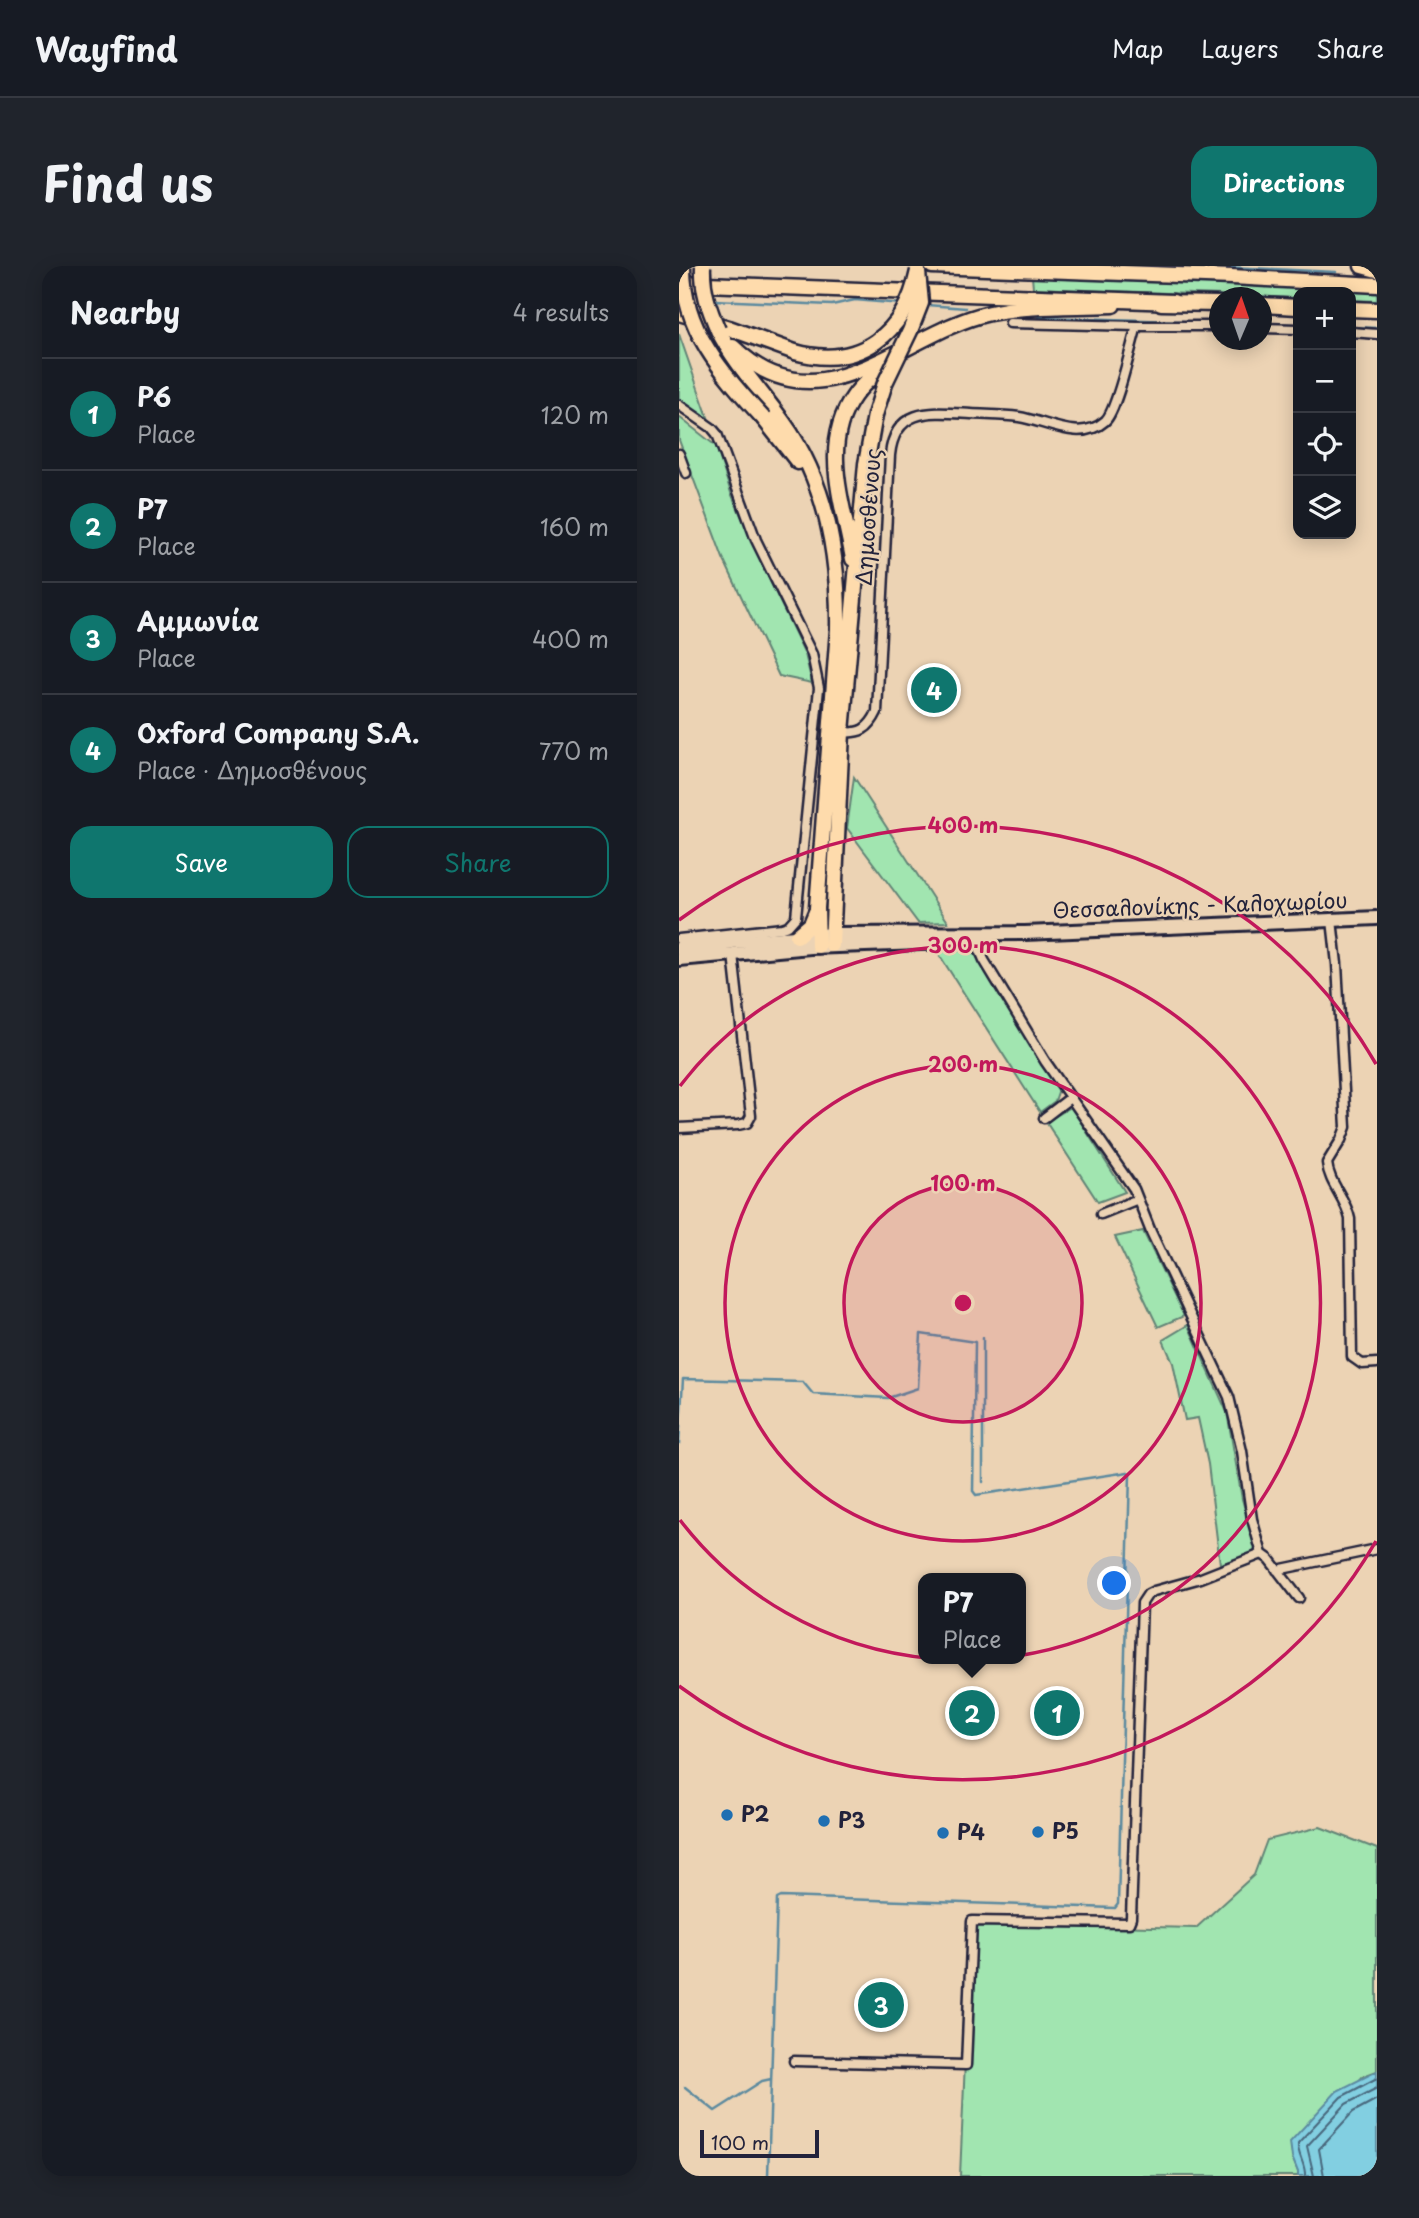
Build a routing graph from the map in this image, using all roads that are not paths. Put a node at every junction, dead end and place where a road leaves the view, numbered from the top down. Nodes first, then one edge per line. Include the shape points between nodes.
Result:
1 (683, 266) edge
2 (703, 266) edge
3 (1361, 266) edge
4 (923, 268) edge
5 (1377, 270) edge
6 (679, 283) edge
7 (1377, 285) edge
8 (1173, 302) junction
9 (1209, 304) edge
10 (1272, 306) edge
11 (1293, 307) edge
12 (1356, 309) edge
13 (1377, 310) edge
14 (679, 313) edge
15 (1010, 323) dead end
16 (1137, 326) junction
17 (1209, 326) edge
18 (1272, 328) edge
19 (1293, 329) edge
20 (718, 330) junction
21 (1356, 332) edge
22 (1377, 334) edge
23 (897, 355) junction
24 (679, 405) edge
25 (679, 454) edge
26 (686, 473) dead end
27 (821, 499) junction
28 (856, 592) junction
29 (842, 732) junction
30 (797, 907) junction
31 (817, 908) junction
32 (1377, 918) edge
33 (1332, 920) junction
34 (1025, 933) junction
35 (797, 936) junction
36 (679, 939) edge
37 (825, 940) junction
38 (971, 941) junction
39 (679, 948) edge
40 (733, 954) junction
41 (679, 959) edge
42 (1070, 1098) junction
43 (1044, 1118) dead end
44 (679, 1128) edge
45 (1137, 1199) junction
46 (1101, 1214) dead end
47 (1377, 1363) edge
48 (1377, 1549) edge
49 (1262, 1554) junction
50 (1277, 1570) junction
51 (1299, 1598) dead end
52 (794, 2061) dead end

1 - 27 highway, bridge via 687,303 712,360 791,451
2 - 20 highway, bridge via 708,305
3 - 5 highway
4 - 7 highway
4 - 14 highway, bridge via 896,324 881,339 840,355 795,352
4 - 28 highway, bridge via 921,303 875,415 866,464
6 - 8 highway
8 - 9 highway
8 - 23 highway via 991,313 951,327
10 - 11 highway
12 - 13 highway
15 - 16 street
16 - 17 street
16 - 29 street, Δημοσθένους via 1114,408 1096,427 1069,430 1019,417 931,412 909,418 893,436 877,712 862,731
18 - 19 street
20 - 23 highway via 760,367 796,380 832,378
20 - 27 highway via 799,446
21 - 22 street
23 - 28 highway via 854,396 836,439 836,476
24 - 30 street via 716,433 757,540 816,668 818,688
25 - 26 street
27 - 31 highway via 839,588
28 - 29 highway
29 - 37 highway
30 - 31 street
30 - 36 street via 793,923 782,928
31 - 35 highway via 811,924
31 - 37 highway
32 - 33 main road, Θεσσαλονίκης - Καλοχωρίου
33 - 34 main road, Θεσσαλονίκης - Καλοχωρίου
33 - 47 street via 1346,1127 1327,1163 1328,1173 1348,1206 1350,1219 1352,1357 1362,1364
34 - 37 main road, Θεσσαλονίκης - Καλοχωρίου via 923,933
34 - 38 main road, Θεσσαλονίκης - Καλοχωρίου
35 - 37 main road, Θεσσαλονίκης - Καλοχωρίου
35 - 39 main road, Θεσσαλονίκης - Καλοχωρίου
37 - 38 main road, Θεσσαλονίκης - Καλοχωρίου
37 - 40 main road, Θεσσαλονίκης - Καλοχωρίου
38 - 42 street
40 - 41 main road, Θεσσαλονίκης - Καλοχωρίου
40 - 44 street via 751,1116 738,1125
42 - 43 street
42 - 45 street via 1128,1179
45 - 46 street
45 - 49 street via 1229,1397
48 - 50 street
49 - 50 street
49 - 52 street via 1154,1591 1142,1603 1129,1923 972,1921 966,2065
50 - 51 street

